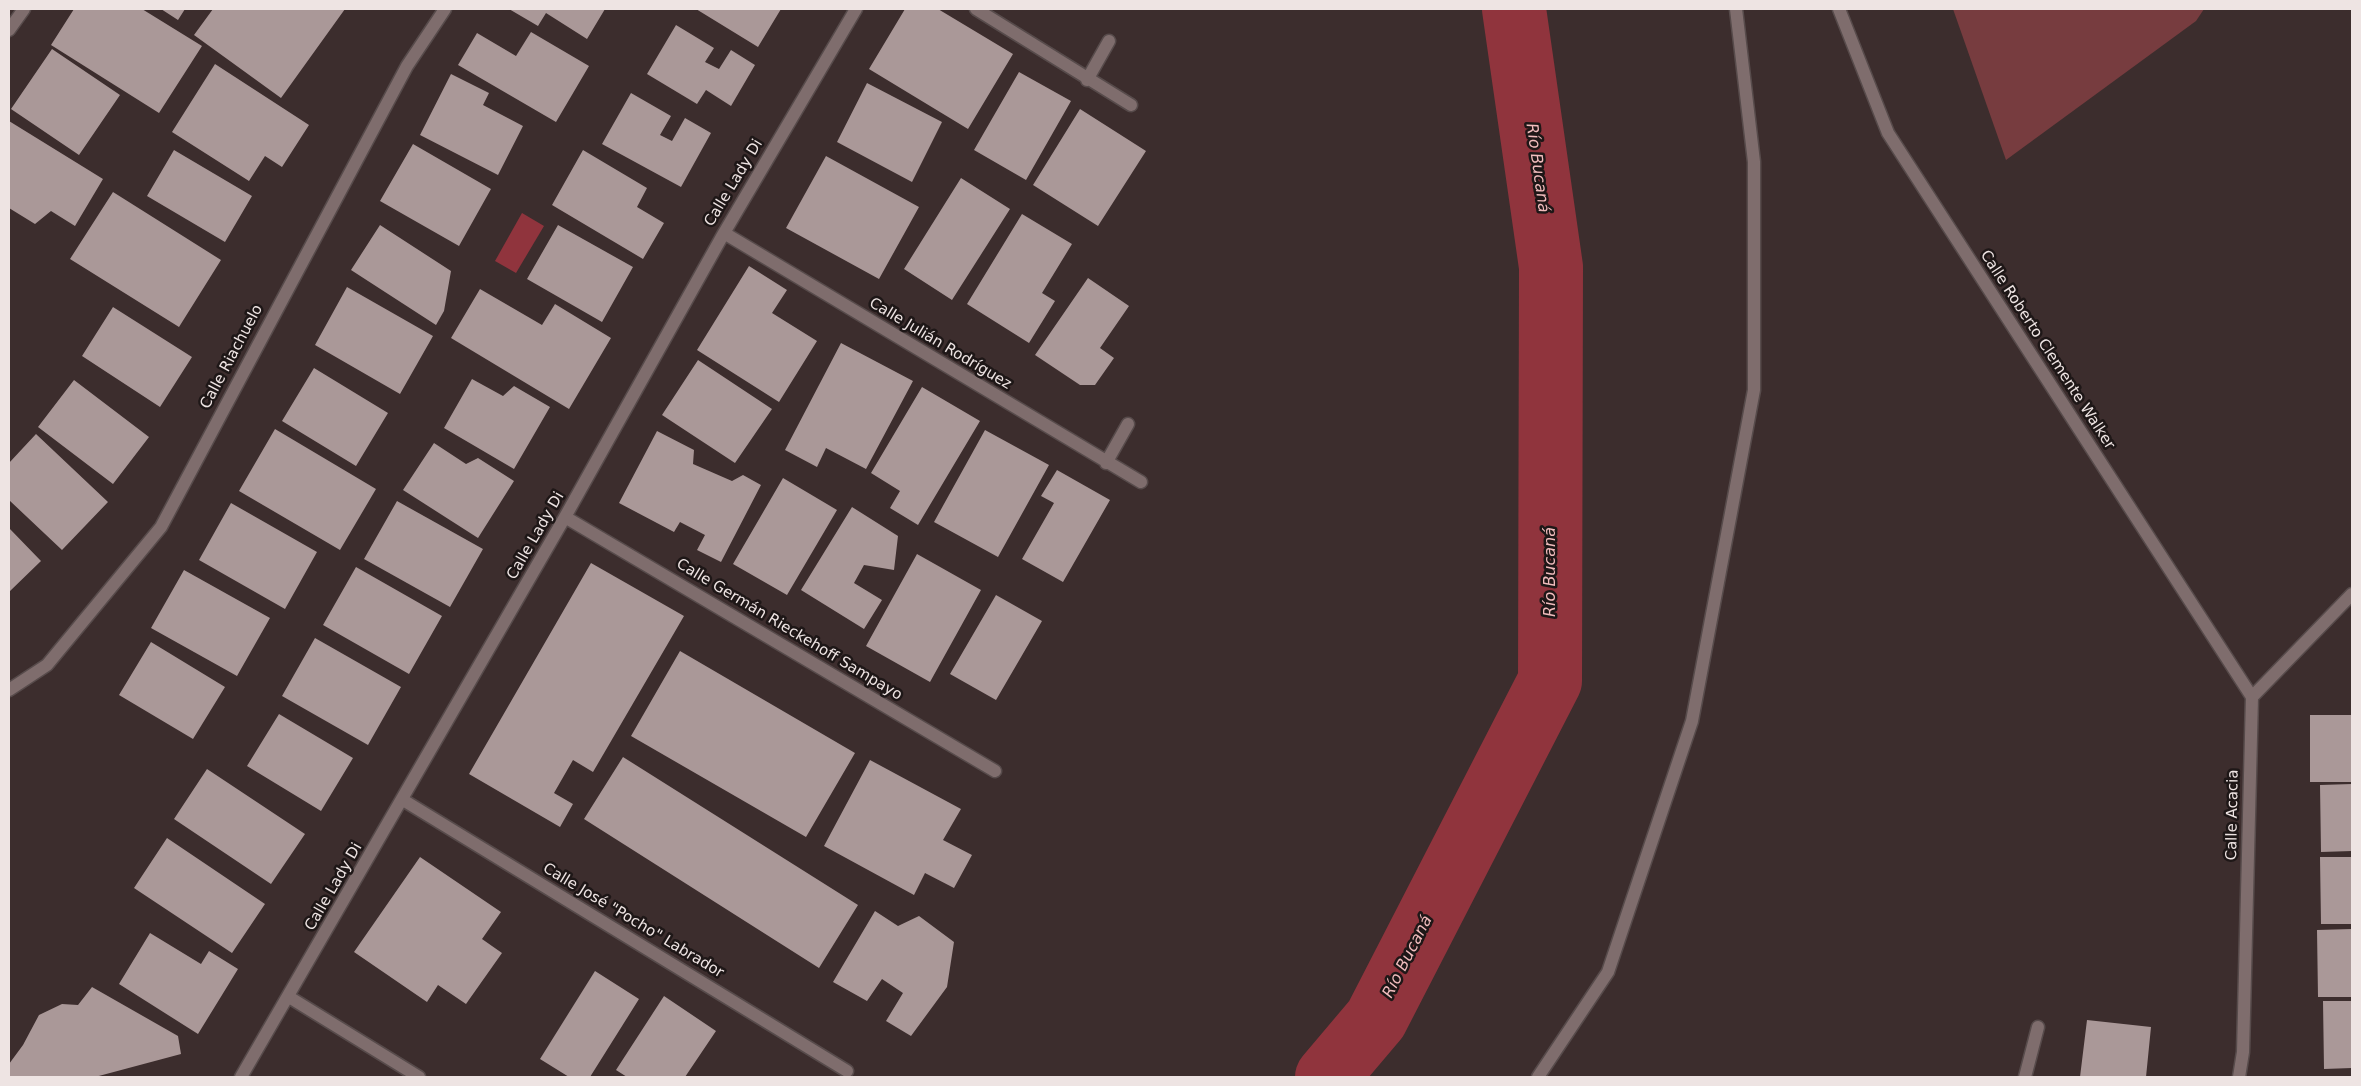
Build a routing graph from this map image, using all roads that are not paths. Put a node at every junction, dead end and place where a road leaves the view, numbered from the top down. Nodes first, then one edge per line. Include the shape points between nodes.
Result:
1 (24, 9) edge
2 (444, 9) edge
3 (856, 9) edge
4 (976, 9) edge
5 (1736, 9) edge
6 (1839, 9) edge
7 (9, 30) edge
8 (1109, 41) dead end
9 (1087, 80) junction
10 (1131, 105) dead end
11 (724, 232) junction
12 (1128, 424) dead end
13 (1106, 463) junction
14 (1141, 482) dead end
15 (565, 517) junction
16 (2352, 594) edge
17 (9, 690) edge
18 (2252, 697) junction
19 (996, 771) dead end
20 (402, 800) junction
21 (289, 997) junction
22 (2038, 1027) dead end
23 (847, 1071) dead end
24 (241, 1077) edge
25 (419, 1077) edge
26 (1538, 1077) edge
27 (2025, 1077) edge
28 (2239, 1077) edge

1 - 7 street
2 - 17 street, Calle Riachuelo via 407,66 160,527 47,665
3 - 11 street, Calle Lady Di
4 - 9 street
5 - 26 street via 1754,162 1754,390 1692,721 1608,972
6 - 18 street, Calle Roberto Clemente Walker via 1888,134
8 - 9 street
9 - 10 street
11 - 13 street, Calle Julián Rodríguez
11 - 15 street, Calle Lady Di
12 - 13 street
13 - 14 street, Calle Julián Rodríguez
15 - 19 street, Calle Germán Rieckehoff Sampayo
15 - 20 street, Calle Lady Di
16 - 18 street
18 - 28 street, Calle Acacia via 2243,1052
20 - 21 street, Calle Lady Di
20 - 23 street, Calle José "Pocho" Labrador
21 - 24 street, Calle Lady Di
21 - 25 street
22 - 27 street

